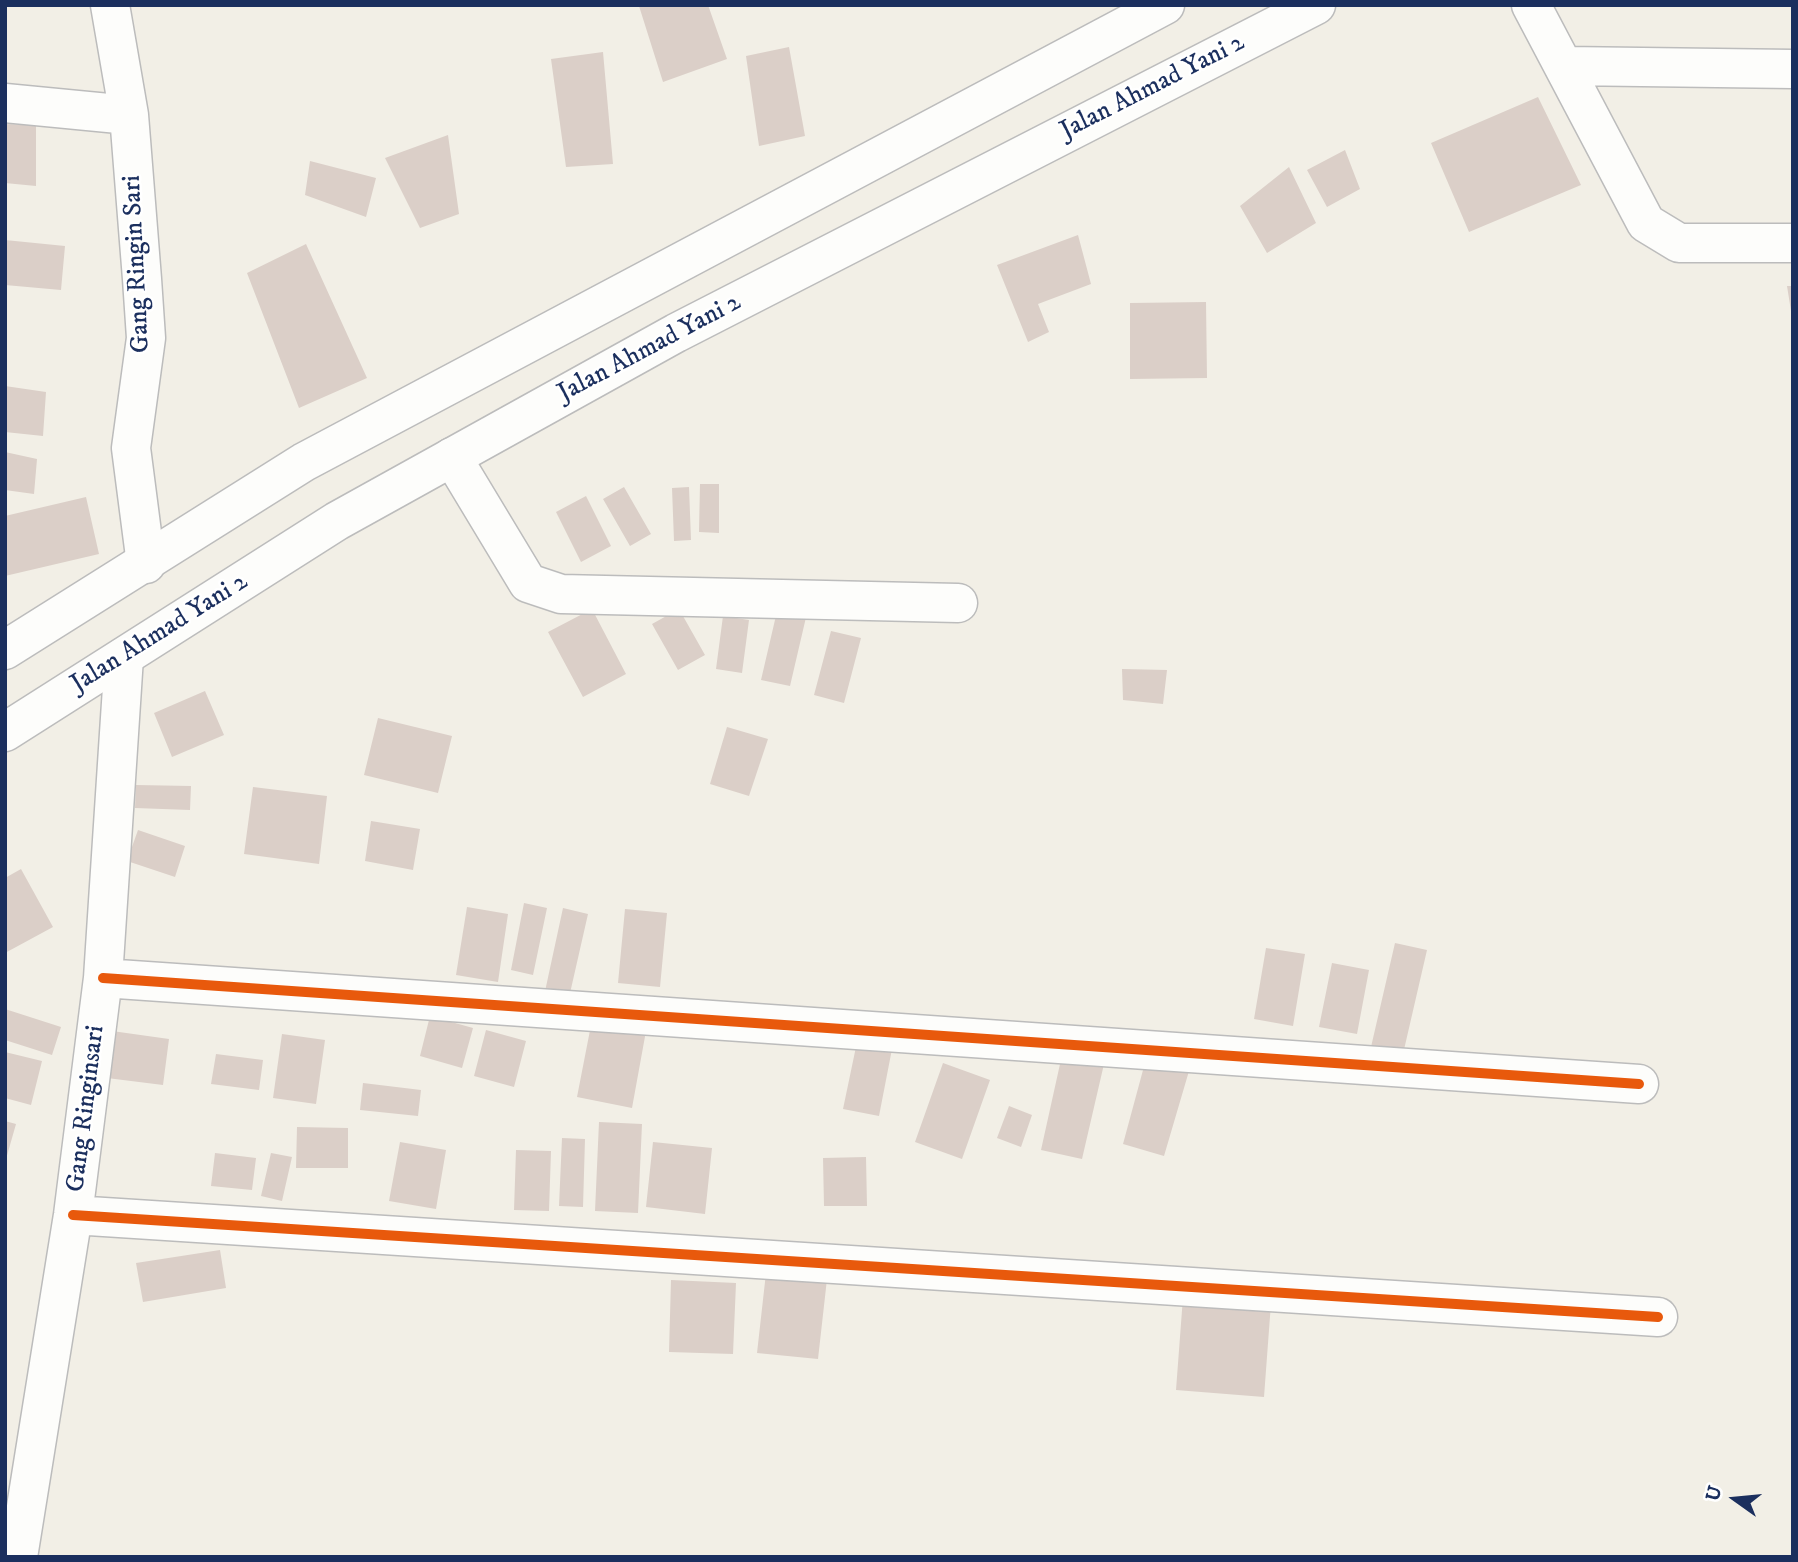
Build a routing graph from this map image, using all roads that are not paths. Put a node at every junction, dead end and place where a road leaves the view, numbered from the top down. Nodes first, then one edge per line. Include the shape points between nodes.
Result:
1 (110, 5) edge
2 (1166, 5) edge
3 (1316, 5) edge
4 (1531, 5) edge
5 (1566, 66) junction
6 (1793, 69) edge
7 (5, 103) edge
8 (119, 114) junction
9 (1793, 243) edge
10 (452, 457) junction
11 (146, 564) junction
12 (958, 603) dead end
13 (13, 638) edge
14 (124, 657) junction
15 (5, 732) edge
16 (103, 978) junction
17 (1639, 1084) dead end
18 (73, 1214) junction
19 (1658, 1317) dead end
20 (18, 1557) edge

1 - 8 main road, Gang Ringin Sari
2 - 11 main road via 304,462
3 - 10 main road, Jalan Ahmad Yani 2 via 676,333
4 - 5 main road
5 - 6 main road
5 - 9 main road via 1646,223 1679,243
7 - 8 main road
8 - 11 main road, Gang Ringin Sari via 146,338 131,449
10 - 12 main road via 528,583 561,594
10 - 14 main road, Jalan Ahmad Yani 2 via 337,521
11 - 13 main road
14 - 15 main road, Jalan Ahmad Yani 2
14 - 16 main road, Gang Ringinsari
16 - 17 main road
16 - 18 main road, Gang Ringinsari
18 - 19 main road
18 - 20 main road, Gang Ringinsari

